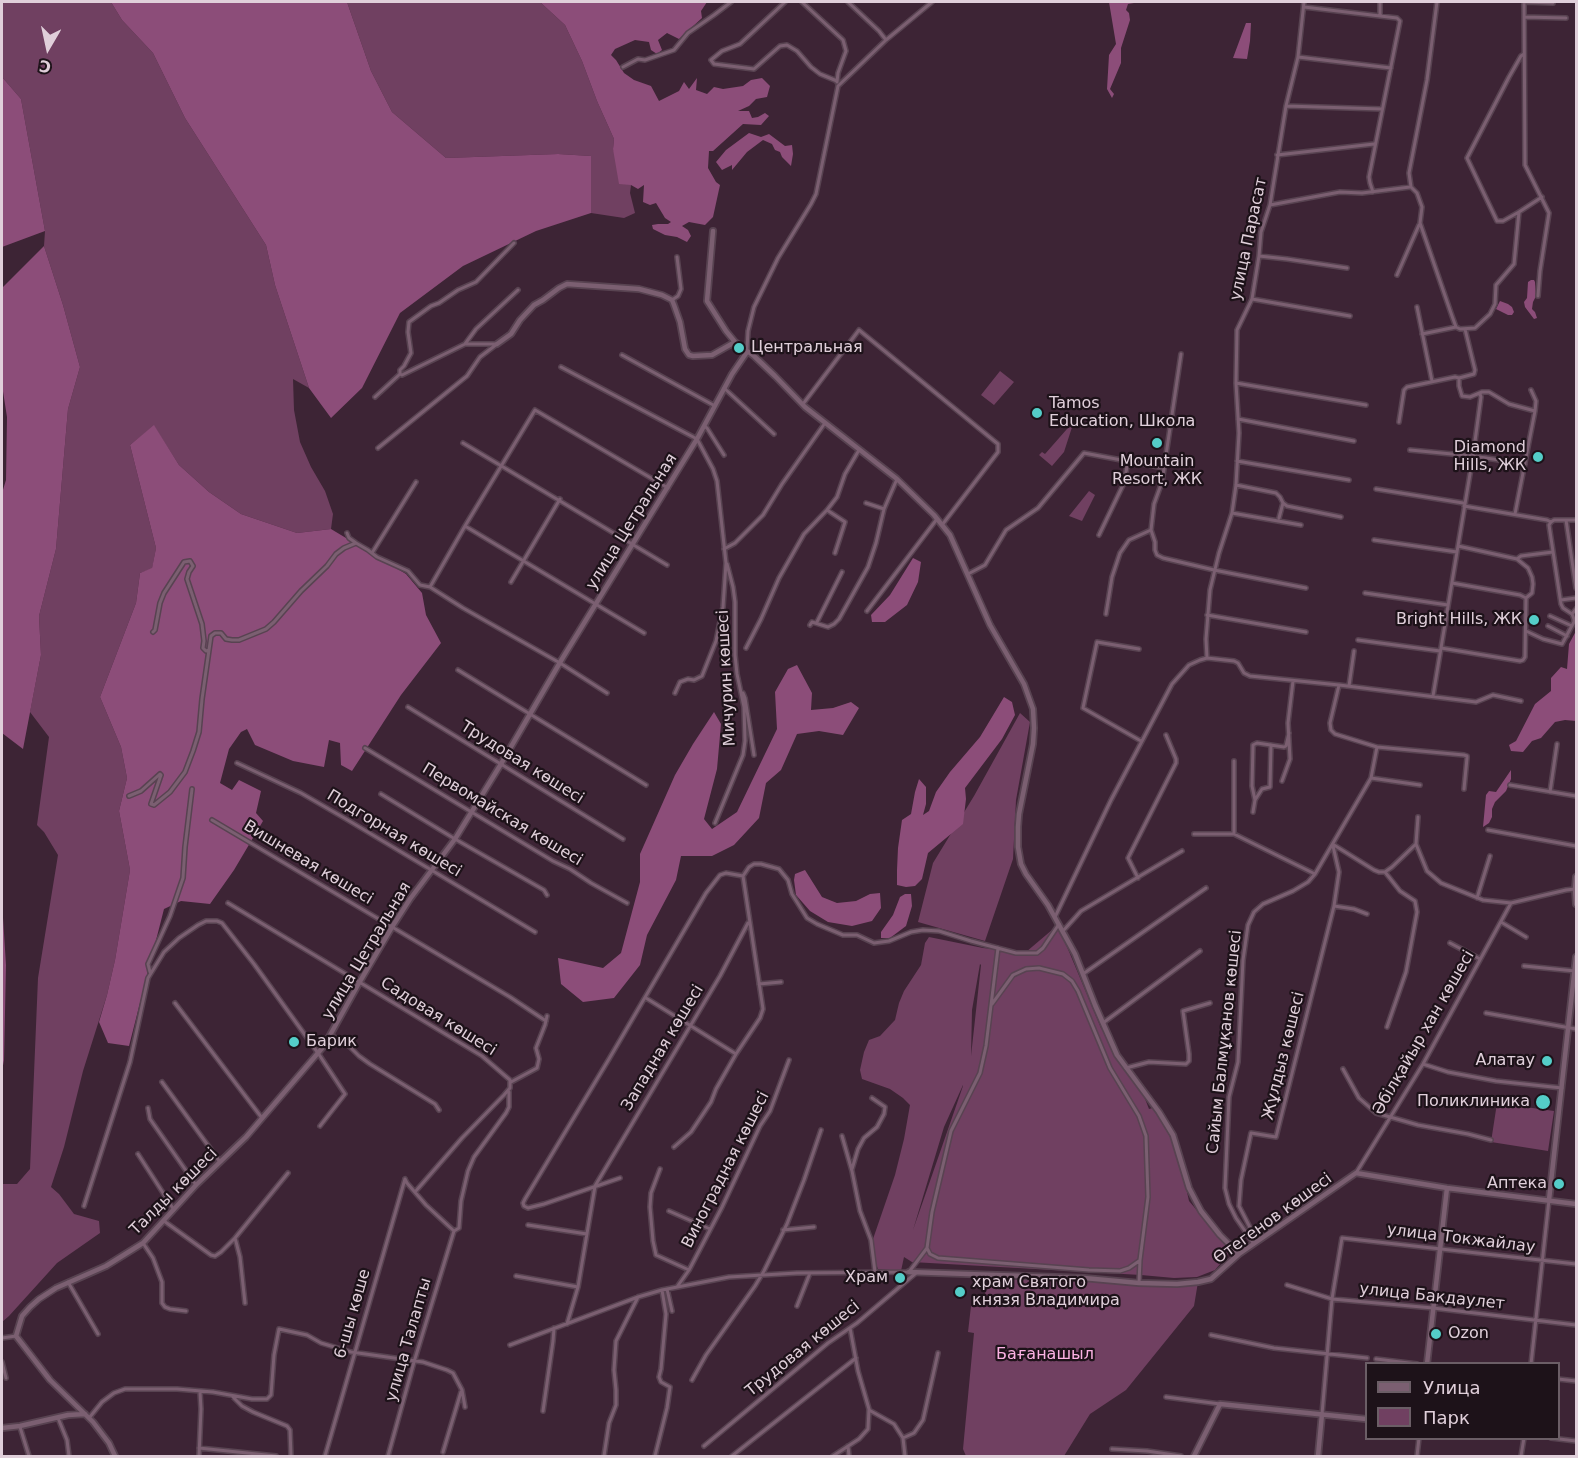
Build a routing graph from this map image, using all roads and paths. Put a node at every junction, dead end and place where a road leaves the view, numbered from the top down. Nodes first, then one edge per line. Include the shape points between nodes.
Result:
1 (731, 2) edge
2 (784, 2) edge
3 (802, 2) edge
4 (848, 2) edge
5 (932, 2) edge
6 (1303, 2) edge
7 (1380, 2) edge
8 (1437, 2) edge
9 (1525, 2) edge
10 (1553, 3) dead end
11 (1304, 7) junction
12 (1380, 16) junction
13 (1524, 17) junction
14 (1566, 18) dead end
15 (886, 40) junction
16 (1525, 54) junction
17 (1298, 57) junction
18 (623, 67) dead end
19 (1391, 68) junction
20 (837, 84) junction
21 (1286, 106) junction
22 (1382, 109) junction
23 (1375, 144) junction
24 (1277, 155) junction
25 (1411, 187) junction
26 (1373, 192) junction
27 (1542, 197) junction
28 (1270, 205) junction
29 (1519, 212) junction
30 (1420, 224) junction
31 (713, 231) dead end
32 (514, 243) dead end
33 (1259, 256) junction
34 (677, 257) dead end
35 (1347, 268) dead end
36 (1397, 275) dead end
37 (518, 290) dead end
38 (1538, 296) dead end
39 (1252, 299) junction
40 (672, 300) junction
41 (1417, 307) dead end
42 (1350, 316) dead end
43 (1456, 327) junction
44 (1465, 329) junction
45 (1422, 334) junction
46 (735, 342) junction
47 (465, 344) junction
48 (497, 344) junction
49 (747, 352) junction
50 (1181, 354) dead end
51 (622, 355) dead end
52 (561, 367) dead end
53 (400, 374) junction
54 (1460, 378) junction
55 (1432, 381) junction
56 (1236, 383) junction
57 (724, 388) junction
58 (1532, 390) dead end
59 (1480, 393) junction
60 (375, 397) dead end
61 (802, 404) junction
62 (1366, 405) dead end
63 (715, 406) junction
64 (1535, 411) junction
65 (1238, 419) junction
66 (825, 422) junction
67 (1399, 422) dead end
68 (704, 426) junction
69 (774, 434) dead end
70 (697, 439) junction
71 (1354, 441) dead end
72 (463, 442) dead end
73 (378, 448) dead end
74 (859, 450) junction
75 (1410, 450) dead end
76 (724, 455) dead end
77 (1473, 456) junction
78 (1128, 461) junction
79 (1237, 461) junction
80 (1525, 464) junction
81 (501, 466) junction
82 (1164, 468) junction
83 (897, 479) junction
84 (1349, 480) dead end
85 (416, 482) dead end
86 (1236, 485) junction
87 (668, 488) junction
88 (1376, 489) dead end
89 (560, 499) junction
90 (1283, 503) junction
91 (866, 504) dead end
92 (1464, 504) junction
93 (884, 508) junction
94 (827, 510) junction
95 (1232, 513) junction
96 (1515, 514) junction
97 (1341, 517) dead end
98 (1279, 518) dead end
99 (938, 519) junction
100 (1566, 520) junction
101 (1576, 520) edge
102 (1551, 522) junction
103 (942, 525) junction
104 (1301, 525) dead end
105 (465, 526) junction
106 (1151, 530) junction
107 (347, 533) dead end
108 (1099, 535) dead end
109 (1374, 540) dead end
110 (356, 543) junction
111 (633, 544) junction
112 (1458, 546) junction
113 (724, 549) junction
114 (1457, 552) junction
115 (1553, 552) junction
116 (372, 553) junction
117 (835, 553) dead end
118 (1517, 559) junction
119 (524, 560) junction
120 (726, 563) junction
121 (667, 565) dead end
122 (1214, 570) junction
123 (842, 572) dead end
124 (967, 574) junction
125 (511, 582) dead end
126 (1451, 583) junction
127 (430, 587) junction
128 (1306, 588) dead end
129 (1576, 588) edge
130 (1365, 593) dead end
131 (1526, 598) junction
132 (1576, 598) edge
133 (1561, 600) junction
134 (596, 604) junction
135 (1448, 605) junction
136 (1576, 609) edge
137 (867, 611) dead end
138 (1106, 614) dead end
139 (1572, 614) junction
140 (1207, 615) junction
141 (1550, 616) dead end
142 (817, 622) junction
143 (810, 626) dead end
144 (1548, 626) dead end
145 (1572, 626) junction
146 (1526, 631) junction
147 (153, 632) dead end
148 (644, 633) dead end
149 (1306, 633) dead end
150 (1567, 636) junction
151 (1358, 640) dead end
152 (746, 648) dead end
153 (1139, 649) dead end
154 (210, 650) junction
155 (1440, 650) junction
156 (1354, 651) dead end
157 (1207, 658) junction
158 (560, 663) junction
159 (458, 670) dead end
160 (1293, 681) junction
161 (1339, 685) junction
162 (1349, 686) junction
163 (741, 689) junction
164 (607, 693) dead end
165 (675, 693) dead end
166 (1432, 696) junction
167 (1521, 701) dead end
168 (408, 707) dead end
169 (531, 714) junction
170 (1289, 733) junction
171 (1166, 735) dead end
172 (1142, 741) junction
173 (1557, 744) dead end
174 (1271, 745) junction
175 (1377, 747) junction
176 (365, 748) dead end
177 (754, 755) dead end
178 (1234, 761) dead end
179 (237, 763) dead end
180 (501, 764) junction
181 (1371, 778) junction
182 (1282, 781) dead end
183 (646, 785) dead end
184 (1420, 785) dead end
185 (1510, 785) dead end
186 (192, 789) dead end
187 (1464, 789) dead end
188 (1550, 792) junction
189 (381, 794) dead end
190 (129, 796) dead end
191 (1576, 796) edge
192 (1255, 800) junction
193 (472, 812) junction
194 (1253, 812) dead end
195 (1418, 817) dead end
196 (212, 820) dead end
197 (716, 823) dead end
198 (1488, 830) dead end
199 (1194, 834) dead end
200 (1234, 834) junction
201 (455, 839) junction
202 (623, 839) dead end
203 (1333, 844) junction
204 (1416, 844) junction
205 (1576, 846) edge
206 (1182, 851) dead end
207 (1490, 856) dead end
208 (432, 870) junction
209 (1385, 872) junction
210 (1315, 874) junction
211 (743, 876) junction
212 (1576, 877) edge
213 (1138, 878) junction
214 (1206, 888) dead end
215 (1575, 889) junction
216 (547, 895) dead end
217 (1477, 898) junction
218 (228, 903) dead end
219 (627, 903) dead end
220 (1511, 903) junction
221 (1576, 904) edge
222 (1334, 906) junction
223 (1367, 914) dead end
224 (1055, 917) junction
225 (749, 921) junction
226 (1501, 922) junction
227 (1059, 924) junction
228 (392, 927) junction
229 (1063, 931) junction
230 (535, 932) dead end
231 (1526, 937) dead end
232 (1450, 943) dead end
233 (998, 948) junction
234 (1200, 951) dead end
235 (1576, 957) edge
236 (1480, 959) junction
237 (1524, 966) dead end
238 (1576, 972) edge
239 (150, 974) junction
240 (1083, 974) junction
241 (781, 982) dead end
242 (359, 983) junction
243 (759, 984) junction
244 (645, 998) junction
245 (175, 1003) dead end
246 (1210, 1003) dead end
247 (991, 1005) junction
248 (1486, 1013) dead end
249 (547, 1016) dead end
250 (546, 1021) junction
251 (1103, 1023) junction
252 (691, 1025) junction
253 (1387, 1027) dead end
254 (1568, 1028) junction
255 (1576, 1029) edge
256 (331, 1035) junction
257 (318, 1053) junction
258 (736, 1054) junction
259 (789, 1060) dead end
260 (1423, 1064) junction
261 (1126, 1068) junction
262 (1343, 1069) dead end
263 (511, 1081) junction
264 (162, 1082) dead end
265 (1562, 1088) junction
266 (508, 1090) junction
267 (872, 1098) dead end
268 (148, 1108) dead end
269 (440, 1110) dead end
270 (1391, 1117) junction
271 (262, 1118) junction
272 (320, 1126) dead end
273 (820, 1130) dead end
274 (842, 1136) dead end
275 (1491, 1140) dead end
276 (674, 1147) dead end
277 (138, 1154) dead end
278 (220, 1162) junction
279 (660, 1169) dead end
280 (852, 1171) junction
281 (288, 1173) dead end
282 (1356, 1173) junction
283 (620, 1178) dead end
284 (196, 1185) junction
285 (596, 1186) junction
286 (1447, 1188) junction
287 (415, 1192) junction
288 (1549, 1200) junction
289 (1576, 1204) edge
290 (84, 1206) dead end
291 (174, 1210) junction
292 (669, 1211) dead end
293 (164, 1221) junction
294 (528, 1225) dead end
295 (814, 1227) dead end
296 (710, 1229) junction
297 (783, 1230) junction
298 (455, 1231) junction
299 (588, 1234) junction
300 (235, 1238) junction
301 (1256, 1242) junction
302 (143, 1243) junction
303 (927, 1248) junction
304 (1439, 1249) junction
305 (1239, 1254) junction
306 (1140, 1260) junction
307 (1542, 1260) junction
308 (1576, 1264) edge
309 (689, 1270) junction
310 (874, 1272) junction
311 (909, 1272) junction
312 (918, 1272) junction
313 (810, 1273) junction
314 (762, 1274) junction
315 (516, 1276) dead end
316 (68, 1282) junction
317 (1139, 1283) junction
318 (1287, 1285) dead end
319 (578, 1287) junction
320 (677, 1287) junction
321 (668, 1289) junction
322 (662, 1290) junction
323 (638, 1297) junction
324 (1332, 1299) junction
325 (245, 1303) dead end
326 (797, 1306) dead end
327 (1432, 1308) junction
328 (186, 1311) dead end
329 (672, 1311) dead end
330 (1535, 1321) junction
331 (567, 1324) junction
332 (1576, 1326) edge
333 (554, 1328) junction
334 (850, 1328) junction
335 (98, 1334) dead end
336 (1211, 1335) dead end
337 (16, 1336) junction
338 (2, 1338) edge
339 (510, 1345) dead end
340 (354, 1352) junction
341 (938, 1353) dead end
342 (1327, 1353) junction
343 (856, 1358) junction
344 (1367, 1358) dead end
345 (1376, 1359) dead end
346 (2, 1362) edge
347 (414, 1362) junction
348 (1401, 1362) edge
349 (1427, 1362) edge
350 (1531, 1362) edge
351 (6, 1378) dead end
352 (1560, 1378) edge
353 (692, 1380) dead end
354 (1576, 1381) edge
355 (462, 1390) junction
356 (200, 1392) junction
357 (231, 1395) junction
358 (1166, 1397) dead end
359 (1220, 1404) junction
360 (465, 1407) dead end
361 (868, 1410) junction
362 (543, 1411) dead end
363 (1322, 1414) junction
364 (87, 1416) junction
365 (58, 1418) junction
366 (1365, 1419) edge
367 (20, 1426) junction
368 (2, 1428) edge
369 (903, 1438) junction
370 (1560, 1439) edge
371 (1419, 1440) edge
372 (1524, 1440) edge
373 (1576, 1441) edge
374 (704, 1446) dead end
375 (848, 1446) junction
376 (199, 1448) junction
377 (1112, 1449) dead end
378 (444, 1452) dead end
379 (239, 1455) edge
380 (29, 1456) edge
381 (69, 1456) edge
382 (114, 1456) edge
383 (199, 1456) edge
384 (276, 1456) edge
385 (291, 1456) edge
386 (325, 1456) edge
387 (388, 1456) edge
388 (604, 1456) edge
389 (655, 1456) edge
390 (732, 1456) edge
391 (833, 1456) edge
392 (849, 1456) edge
393 (905, 1456) edge
394 (1181, 1456) edge
395 (1194, 1456) edge
396 (1318, 1456) edge
397 (1417, 1456) edge
398 (1521, 1456) edge

1 - 18 street via 688,33 674,50
2 - 20 street via 740,44 711,60 714,64 754,69 780,46 788,45
3 - 20 street, улица Цетральная via 843,40 846,51
4 - 15 street
5 - 15 street
6 - 11 street
7 - 12 street
8 - 25 street via 1409,173
9 - 10 street
9 - 13 street
11 - 12 street
11 - 17 street, улица Парасат
12 - 19 street via 1400,21
13 - 14 street
13 - 16 street
15 - 20 street
16 - 27 street via 1525,165
16 - 29 street via 1467,158 1497,221
17 - 19 street
17 - 21 street, улица Парасат
19 - 22 street
20 - 49 street, улица Цетральная via 816,195 754,307
21 - 22 street
21 - 24 street, улица Парасат
22 - 23 street
23 - 24 street
23 - 26 street via 1369,177
24 - 28 street, улица Парасат
25 - 26 street
25 - 30 street via 1421,200
26 - 28 street via 1340,192
27 - 29 street
27 - 38 street via 1549,213
28 - 33 street, улица Парасат via 1261,232
29 - 44 street via 1514,264 1496,285 1490,314 1475,328
30 - 36 street
30 - 43 street
31 - 46 street via 707,301
32 - 53 street via 476,282 409,322 411,353
33 - 35 street
33 - 39 street, улица Парасат
34 - 40 street via 681,289
37 - 47 street via 476,328
39 - 42 street
39 - 56 street, улица Парасат via 1237,330
40 - 46 street via 689,355 712,355
40 - 48 street via 639,289 567,284 534,305 511,334
41 - 45 street
43 - 44 street
43 - 45 street
44 - 54 street via 1474,374
45 - 55 street
46 - 49 street
47 - 48 street
47 - 53 street
48 - 73 street via 480,357 467,376
49 - 57 street, улица Цетральная
49 - 61 street
50 - 82 street
51 - 63 street
52 - 70 street
53 - 60 street
54 - 55 street
54 - 59 street via 1462,396
55 - 67 street via 1404,390
56 - 62 street
56 - 65 street, улица Парасат
57 - 63 street, улица Цетральная
57 - 69 street
58 - 64 street
59 - 64 street via 1486,391 1509,404
59 - 77 street
61 - 66 street
61 - 103 street via 859,330 998,444 998,452
63 - 68 street, улица Цетральная
64 - 80 street
65 - 71 street
65 - 79 street, улица Парасат
66 - 74 street
66 - 113 street via 763,515
68 - 70 street, улица Цетральная
68 - 76 street
70 - 87 street, улица Цетральная
70 - 113 street via 717,481
72 - 81 street
74 - 83 street
74 - 94 street
75 - 77 street
77 - 80 street
77 - 92 street
78 - 82 street
78 - 108 street via 1124,483
78 - 124 street via 1084,453 1038,508 1006,530 983,567
79 - 84 street
79 - 86 street, улица Парасат
80 - 96 street
81 - 87 street via 535,410
81 - 89 street
81 - 105 street
82 - 106 street
83 - 93 street
83 - 99 street
85 - 116 street
86 - 90 street via 1276,493
86 - 95 street, улица Парасат
87 - 111 street, улица Цетральная
88 - 92 street
89 - 111 street
89 - 119 street
90 - 97 street
90 - 98 street
91 - 93 street
92 - 96 street
92 - 112 street
93 - 142 street via 868,567 839,619 828,627
94 - 117 street via 845,522
94 - 152 street via 804,534
95 - 104 street
95 - 122 street, улица Парасат
96 - 102 street
99 - 103 street
99 - 137 street
100 - 101 street
100 - 102 street
100 - 129 street
102 - 115 street
103 - 124 street
105 - 119 street
105 - 127 street
106 - 122 street via 1158,555
106 - 138 street via 1129,540 1120,553
107 - 110 street
109 - 114 street
110 - 116 street
110 - 154 street via 336,554 266,629 232,640 215,633
111 - 121 street
111 - 134 street, улица Цетральная
112 - 114 street
112 - 118 street
113 - 120 street
114 - 126 street
115 - 118 street
115 - 133 street
116 - 127 street via 408,571 420,585
118 - 131 street via 1532,577 1532,593
119 - 125 street
119 - 134 street
120 - 163 street, Мичурин көшесі via 735,602 735,654
120 - 165 street via 716,641 702,676 680,682
122 - 128 street
122 - 140 street, улица Парасат
123 - 142 street
124 - 224 street via 1033,709 1034,736 1019,814 1018,852 1026,874
126 - 131 street
126 - 135 street
127 - 158 street
130 - 135 street
131 - 146 street
132 - 133 street
133 - 139 street via 1563,608
134 - 148 street
134 - 158 street, улица Цетральная
135 - 155 street
136 - 139 street
139 - 145 street
140 - 149 street
140 - 157 street, улица Парасат
141 - 145 street
142 - 143 street
144 - 150 street
145 - 150 street
146 - 150 street via 1559,645
146 - 155 street via 1525,657 1520,661
147 - 154 street via 164,593 184,562 190,561 193,566 187,579 202,624 203,648
151 - 155 street
153 - 172 street via 1097,642 1083,708
154 - 190 street via 199,732 185,772 154,805 151,804 160,774
155 - 166 street
156 - 162 street
157 - 160 street via 1234,661 1250,676
157 - 172 street via 1189,665 1172,684
158 - 164 street
158 - 169 street, улица Цетральная
159 - 169 street
160 - 161 street
160 - 170 street
161 - 162 street
161 - 175 street via 1331,730
162 - 166 street
163 - 177 street
163 - 197 street, Мичурин көшесі via 743,755
166 - 167 street via 1476,702 1497,695
168 - 180 street, Трудовая көшесі
169 - 180 street, улица Цетральная
169 - 183 street
170 - 174 street via 1286,746
170 - 182 street via 1290,759
171 - 213 street via 1176,763 1128,858
172 - 224 street
173 - 188 street
174 - 192 street via 1270,788 1262,789
174 - 192 street via 1253,745
175 - 181 street, Сайым Балмұқанов көшесі
175 - 187 street via 1464,755
176 - 193 street, Первомайская көшесі
178 - 200 street
179 - 208 street, Подгорная көшесі via 301,794
180 - 193 street, улица Цетральная
180 - 202 street, Трудовая көшесі
181 - 184 street
181 - 203 street, Сайым Балмұқанов көшесі
185 - 188 street
186 - 239 street via 183,878 148,964
188 - 191 street
189 - 201 street
192 - 194 street
193 - 201 street, улица Цетральная
193 - 219 street, Первомайская көшесі
195 - 204 street
196 - 228 street, Вишневая көшесі
198 - 205 street
199 - 200 street
200 - 210 street
201 - 208 street, улица Цетральная
201 - 216 street
203 - 209 street via 1374,870
203 - 210 street, Сайым Балмұқанов көшесі
203 - 222 street, Жұлдыз көшесі via 1339,872
204 - 209 street
204 - 217 street via 1433,878
206 - 213 street
207 - 217 street
208 - 228 street, улица Цетральная
208 - 230 street, Подгорная көшесі
209 - 253 street via 1397,888 1415,901 1417,912 1406,972
210 - 301 street, Сайым Балмұқанов көшесі via 1308,882 1254,912 1246,936 1238,1062 1229,1097 1225,1188 1236,1218
211 - 225 street
211 - 233 street via 753,864 779,869 807,918 843,935 857,935 874,943 911,932 939,931
211 - 244 street via 726,873 716,879
212 - 215 street
213 - 229 street via 1081,911
214 - 240 street
215 - 220 street
215 - 221 street
217 - 220 street
218 - 242 street, Садовая көшесі
220 - 226 street, Әбілқайыр хан көшесі
222 - 223 street
222 - 301 street, Жұлдыз көшесі via 1276,1137 1251,1133 1239,1206
224 - 227 street
225 - 243 street
225 - 252 street, Западная көшесі
226 - 231 street
226 - 236 street, Әбілқайыр хан көшесі
227 - 229 street
227 - 233 street via 1037,953
228 - 242 street, улица Цетральная
228 - 250 street, Вишневая көшесі
229 - 240 street
232 - 236 street
233 - 247 street
234 - 251 street
235 - 238 street
236 - 260 street, Әбілқайыр хан көшесі
237 - 238 street
238 - 254 street
239 - 257 street via 179,938 206,921 222,923
239 - 290 street via 130,1062
240 - 251 street
241 - 243 street
242 - 256 street, улица Цетральная
242 - 263 street, Садовая көшесі via 483,1056
243 - 258 street via 763,1010
244 - 252 street
244 - 285 street via 523,1203 528,1208
245 - 271 street
246 - 261 street via 1182,1011 1189,1054 1186,1064 1149,1062
247 - 303 street via 980,1073 951,1131
247 - 306 street via 1013,975 1026,969 1063,974 1075,986 1110,1068 1139,1116 1146,1136 1148,1197
248 - 254 street
249 - 250 street
250 - 263 street via 536,1048 537,1068
251 - 261 street
252 - 258 street
252 - 285 street, Западная көшесі
254 - 255 street
254 - 265 street
256 - 257 street, улица Цетральная
256 - 269 street
257 - 271 street, Талды көшесі
257 - 272 street via 345,1094
258 - 276 street via 711,1102 691,1132
259 - 296 street, Виноградная көшесі via 770,1111
260 - 265 street via 1496,1081
260 - 270 street, Әбілқайыр хан көшесі
261 - 305 street via 1173,1135 1189,1188 1201,1211
262 - 270 street via 1359,1098 1376,1113
263 - 266 street
264 - 278 street
265 - 288 street
266 - 287 street
266 - 298 street, улица Талапты via 509,1107 468,1171
267 - 280 street via 885,1107 884,1114 878,1127 864,1138
268 - 284 street via 150,1119
270 - 275 street
270 - 282 street, Әбілқайыр хан көшесі
271 - 278 street, Талды көшесі
273 - 297 street
274 - 280 street
277 - 291 street
278 - 284 street, Талды көшесі
279 - 309 street via 650,1207 656,1256
280 - 310 street via 871,1240
281 - 300 street
282 - 286 street, Өтегенов көшесі
282 - 301 street, Өтегенов көшесі
283 - 285 street
284 - 291 street, Талды көшесі
285 - 299 street
286 - 288 street, Өтегенов көшесі
286 - 304 street
287 - 298 street
287 - 340 street, 6-шы көше via 405,1179
288 - 289 street, Өтегенов көшесі
288 - 307 street
291 - 293 street, Талды көшесі
292 - 296 street
293 - 300 street via 215,1256
293 - 302 street, Талды көшесі
294 - 299 street
295 - 297 street
296 - 309 street, Виноградная көшесі
297 - 314 street
298 - 347 street, улица Талапты
299 - 319 street
300 - 325 street
301 - 305 street, Өтегенов көшесі
302 - 316 street, Талды көшесі via 106,1266
302 - 328 street via 162,1282 162,1303 170,1309
303 - 306 street via 938,1258 1089,1270 1120,1270
303 - 311 street
304 - 307 street, улица Токжайлау
304 - 324 street, улица Токжайлау via 1342,1238
304 - 327 street
305 - 317 street, Өтегенов көшесі via 1211,1279 1177,1284
306 - 317 street
307 - 308 street, улица Токжайлау
307 - 330 street
309 - 320 street, Виноградная көшесі
310 - 311 street
310 - 313 street
311 - 312 street, Өтегенов көшесі
312 - 317 street, Өтегенов көшесі
312 - 334 street, Трудовая көшесі
313 - 314 street
313 - 326 street
314 - 320 street
314 - 353 street
315 - 319 street
316 - 335 street
316 - 337 street, Талды көшесі via 30,1307 22,1316
318 - 324 street, улица Бакдаулет
319 - 331 street
320 - 321 street
321 - 322 street
321 - 329 street
322 - 323 street
322 - 389 street via 666,1314 658,1377 670,1387
323 - 331 street
323 - 388 street via 616,1341 616,1405
324 - 327 street, улица Бакдаулет
324 - 342 street
327 - 330 street, улица Бакдаулет
327 - 349 street
330 - 332 street, улица Бакдаулет
330 - 350 street
331 - 333 street
333 - 339 street
333 - 362 street
334 - 343 street
334 - 374 street, Трудовая көшесі
336 - 342 street via 1274,1348
337 - 338 street
337 - 364 street via 50,1380
340 - 347 street
340 - 357 street via 279,1329 271,1395 267,1399
340 - 386 street, 6-шы көше
341 - 369 street via 925,1414 919,1427
342 - 344 street
342 - 363 street
343 - 361 street
343 - 390 street
345 - 348 street
346 - 351 street
347 - 355 street via 453,1373
347 - 387 street, улица Талапты
352 - 354 street
355 - 360 street
355 - 378 street
356 - 357 street
356 - 364 street via 125,1389 114,1393
356 - 376 street
357 - 385 street via 253,1413 287,1426
358 - 359 street
359 - 363 street
359 - 395 street
361 - 369 street via 894,1424
361 - 375 street via 868,1429
363 - 366 street
363 - 396 street
364 - 365 street
364 - 382 street via 109,1443
365 - 367 street
365 - 381 street
367 - 368 street
367 - 380 street
369 - 393 street
370 - 373 street
371 - 397 street
372 - 398 street
375 - 391 street
375 - 392 street
376 - 379 street
376 - 383 street
377 - 394 street
379 - 384 street

